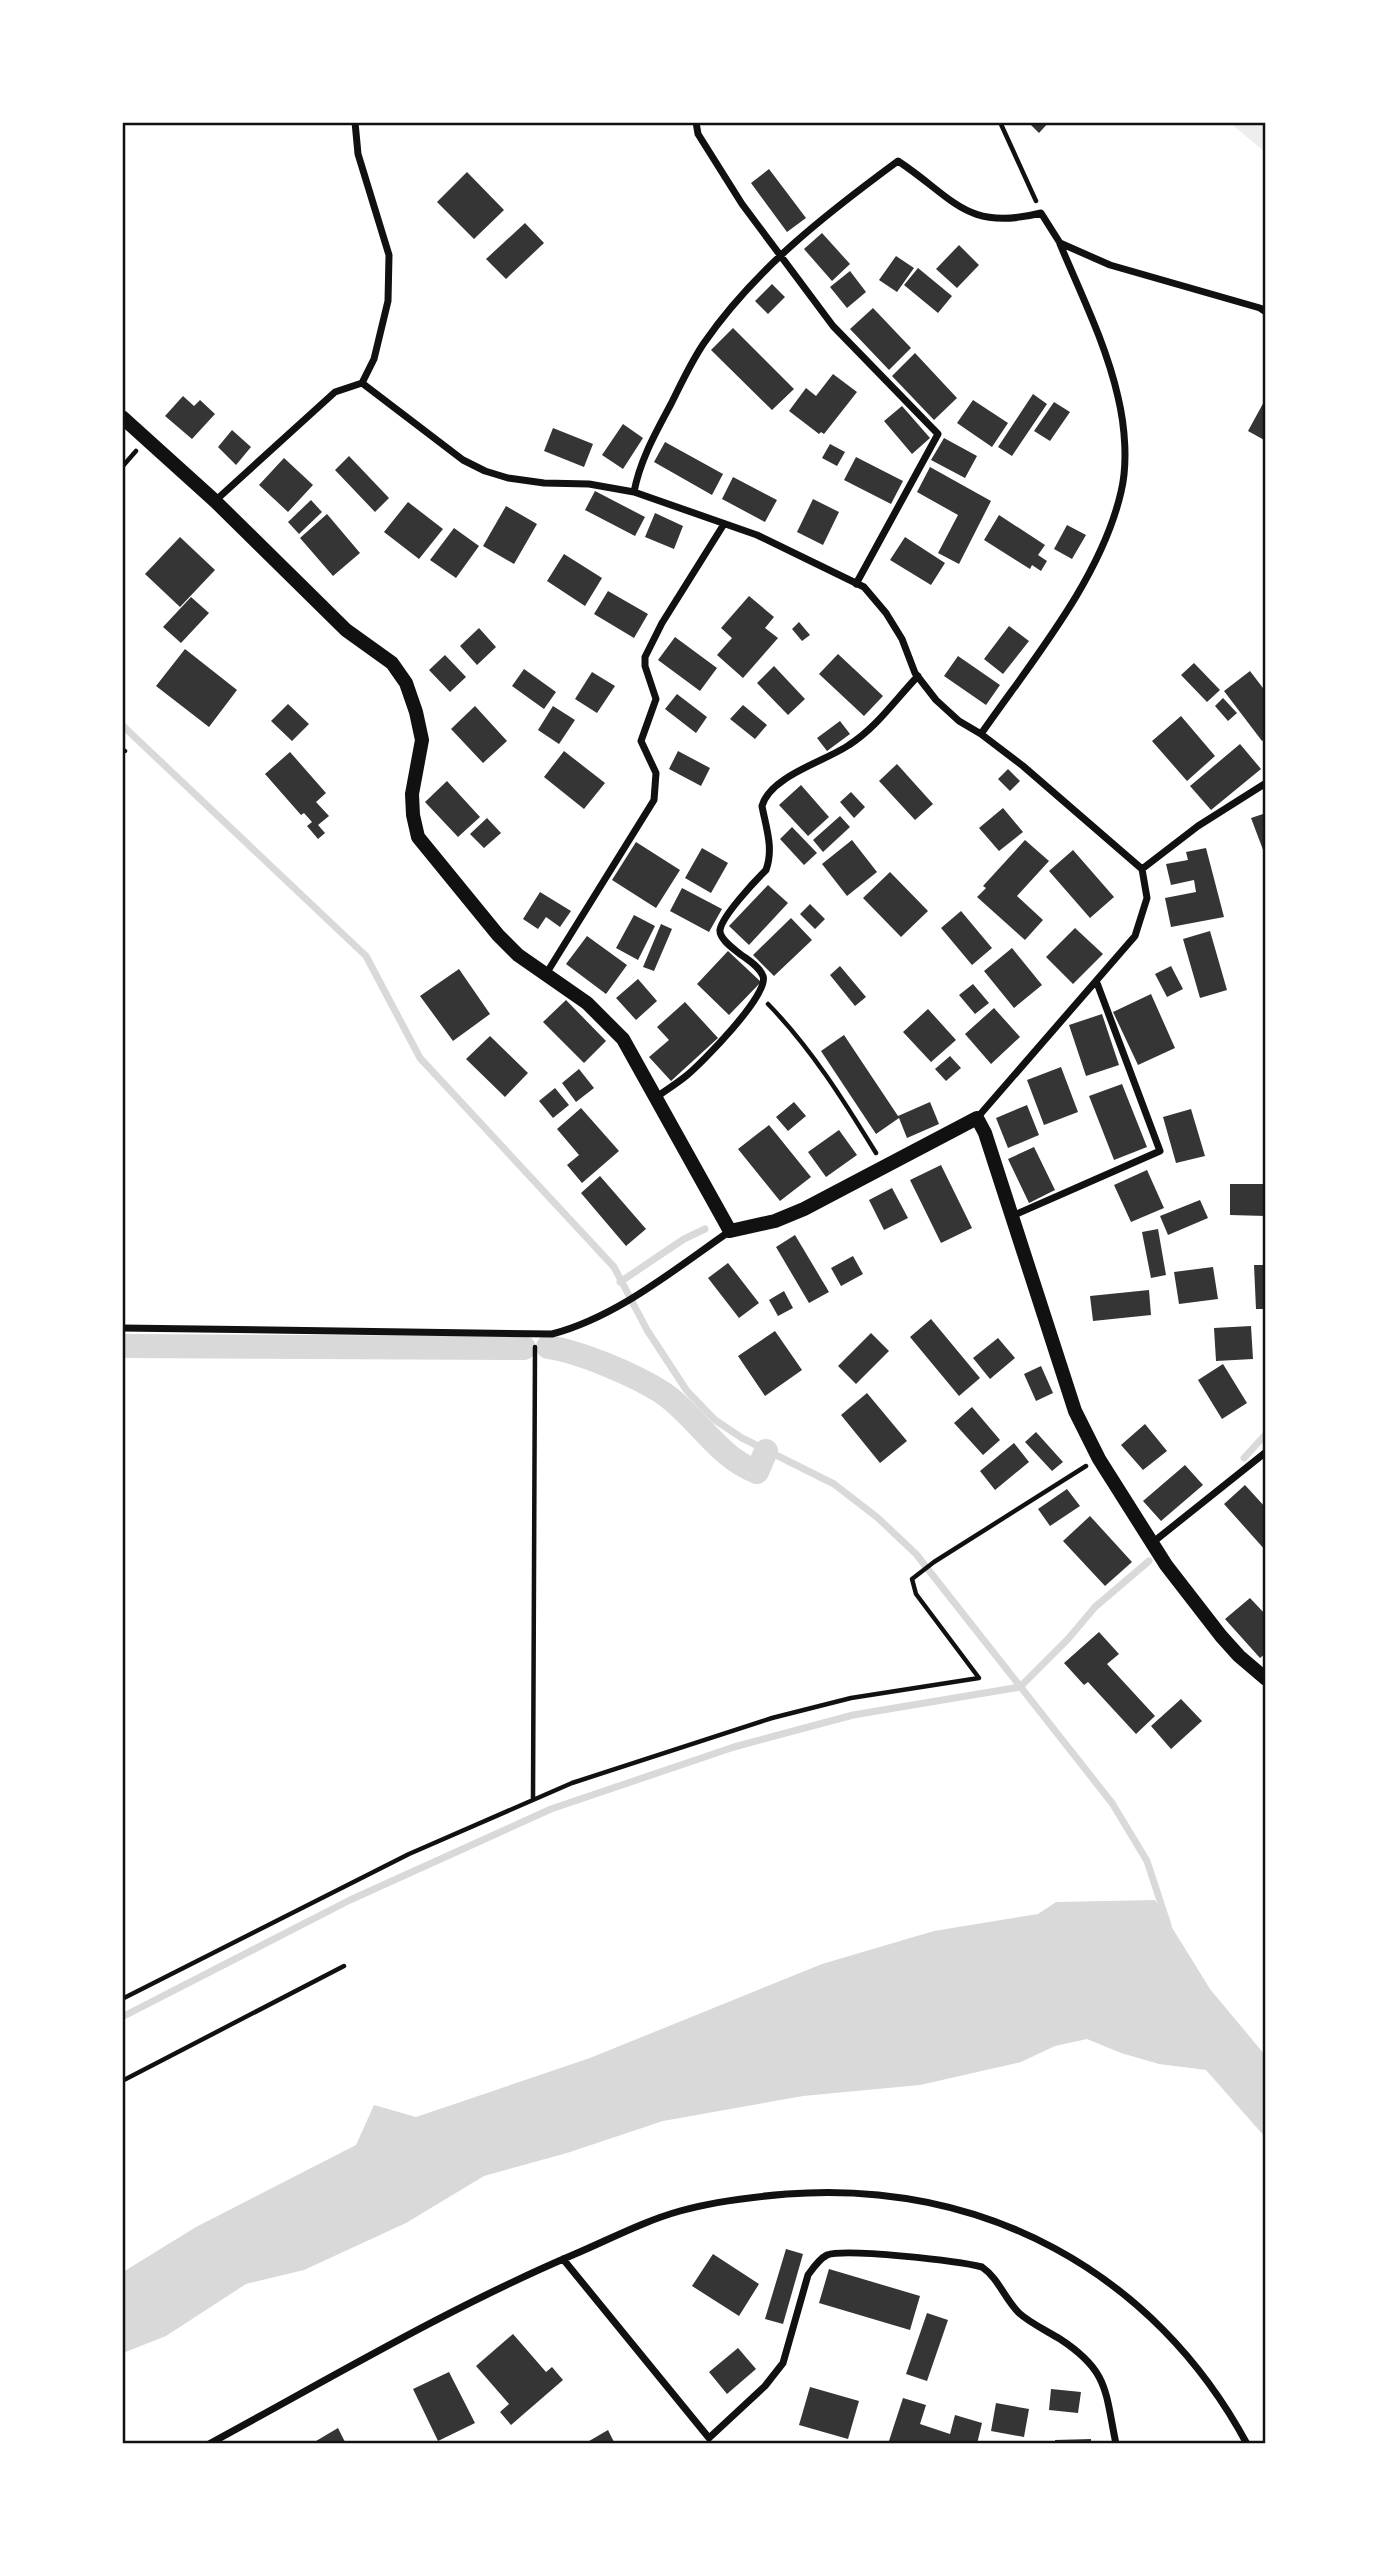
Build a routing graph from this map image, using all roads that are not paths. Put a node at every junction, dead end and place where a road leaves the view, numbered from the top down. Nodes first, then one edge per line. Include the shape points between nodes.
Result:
1 (355, 122) edge
2 (696, 122) edge
3 (1060, 243) junction
4 (780, 254) junction
5 (1265, 312) edge
6 (362, 383) junction
7 (122, 417) edge
8 (634, 492) junction
9 (215, 500) junction
10 (724, 524) junction
11 (856, 584) junction
12 (918, 676) junction
13 (981, 734) junction
14 (1265, 783) edge
15 (1142, 869) junction
16 (546, 975) junction
17 (1097, 983) junction
18 (655, 1098) junction
19 (977, 1118) junction
20 (1011, 1216) junction
21 (730, 1231) junction
22 (122, 1328) edge
23 (1265, 1452) edge
24 (1152, 1543) junction
25 (1265, 1679) edge
26 (563, 2259) junction
27 (209, 2444) edge
28 (1116, 2444) edge
29 (1247, 2444) edge

1 - 6 street via 358,154 389,255 388,301 374,359
2 - 4 street via 698,134 742,204
3 - 4 street via 1041,213 1001,220 962,210 898,161
3 - 5 street via 1110,265
3 - 13 street via 1119,399 1125,445 1122,490 1108,537 1087,578
4 - 8 street via 703,345 654,436
4 - 11 street via 833,326 938,434
6 - 8 street via 463,460 485,471 508,478
6 - 9 street via 335,392
7 - 9 main road
8 - 10 street
9 - 16 main road via 346,630 392,663 406,683 422,740 412,794 418,837 498,935
10 - 11 street via 757,535
10 - 16 street via 645,657 656,699 641,741 656,774 654,800
11 - 12 street via 886,612
12 - 13 street via 936,700
12 - 18 street via 867,732 790,774 764,800 770,845 766,870 720,930 722,937 755,965 764,985 719,1044
13 - 15 street
14 - 15 street
15 - 17 street via 1147,898 1135,936
16 - 18 main road via 587,1003 623,1039
17 - 19 street
17 - 20 street via 1160,1151
18 - 21 main road
19 - 20 main road
19 - 21 main road via 804,1209 775,1222
20 - 24 main road via 1075,1411
21 - 22 street via 643,1291 573,1329 552,1334
23 - 24 street
24 - 25 main road via 1221,1636
26 - 27 street
26 - 28 street via 709,2438 783,2363 808,2275 827,2256 881,2256 982,2267 1019,2313 1094,2367 1103,2380
26 - 29 street via 679,2211 761,2196 870,2193 970,2213 1065,2252 1129,2297 1192,2361

